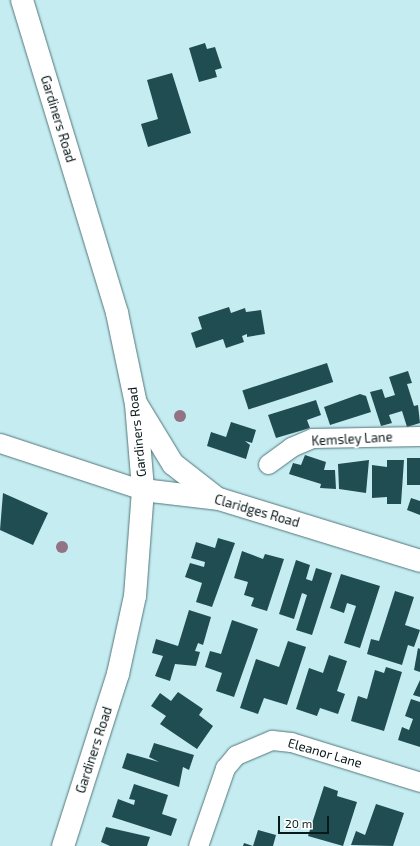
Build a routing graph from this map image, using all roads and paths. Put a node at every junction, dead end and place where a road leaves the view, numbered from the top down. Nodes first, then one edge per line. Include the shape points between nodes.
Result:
1 (22, 0) edge
2 (136, 404) junction
3 (420, 436) edge
4 (0, 444) edge
5 (268, 464) dead end
6 (143, 490) junction
7 (219, 499) junction
8 (420, 561) edge
9 (420, 782) edge
10 (63, 846) edge
11 (198, 846) edge

1 - 2 street, Gardiners Road via 117,313
2 - 6 street, Gardiners Road
2 - 7 street via 173,464
3 - 5 street, Kemsley Lane via 312,438 291,447
4 - 6 street, Claridges Road
6 - 7 street, Claridges Road
6 - 10 street, Gardiners Road via 135,596 118,674
7 - 8 street, Claridges Road
9 - 11 street, Eleanor Lane via 291,742 272,740 236,755 225,768

